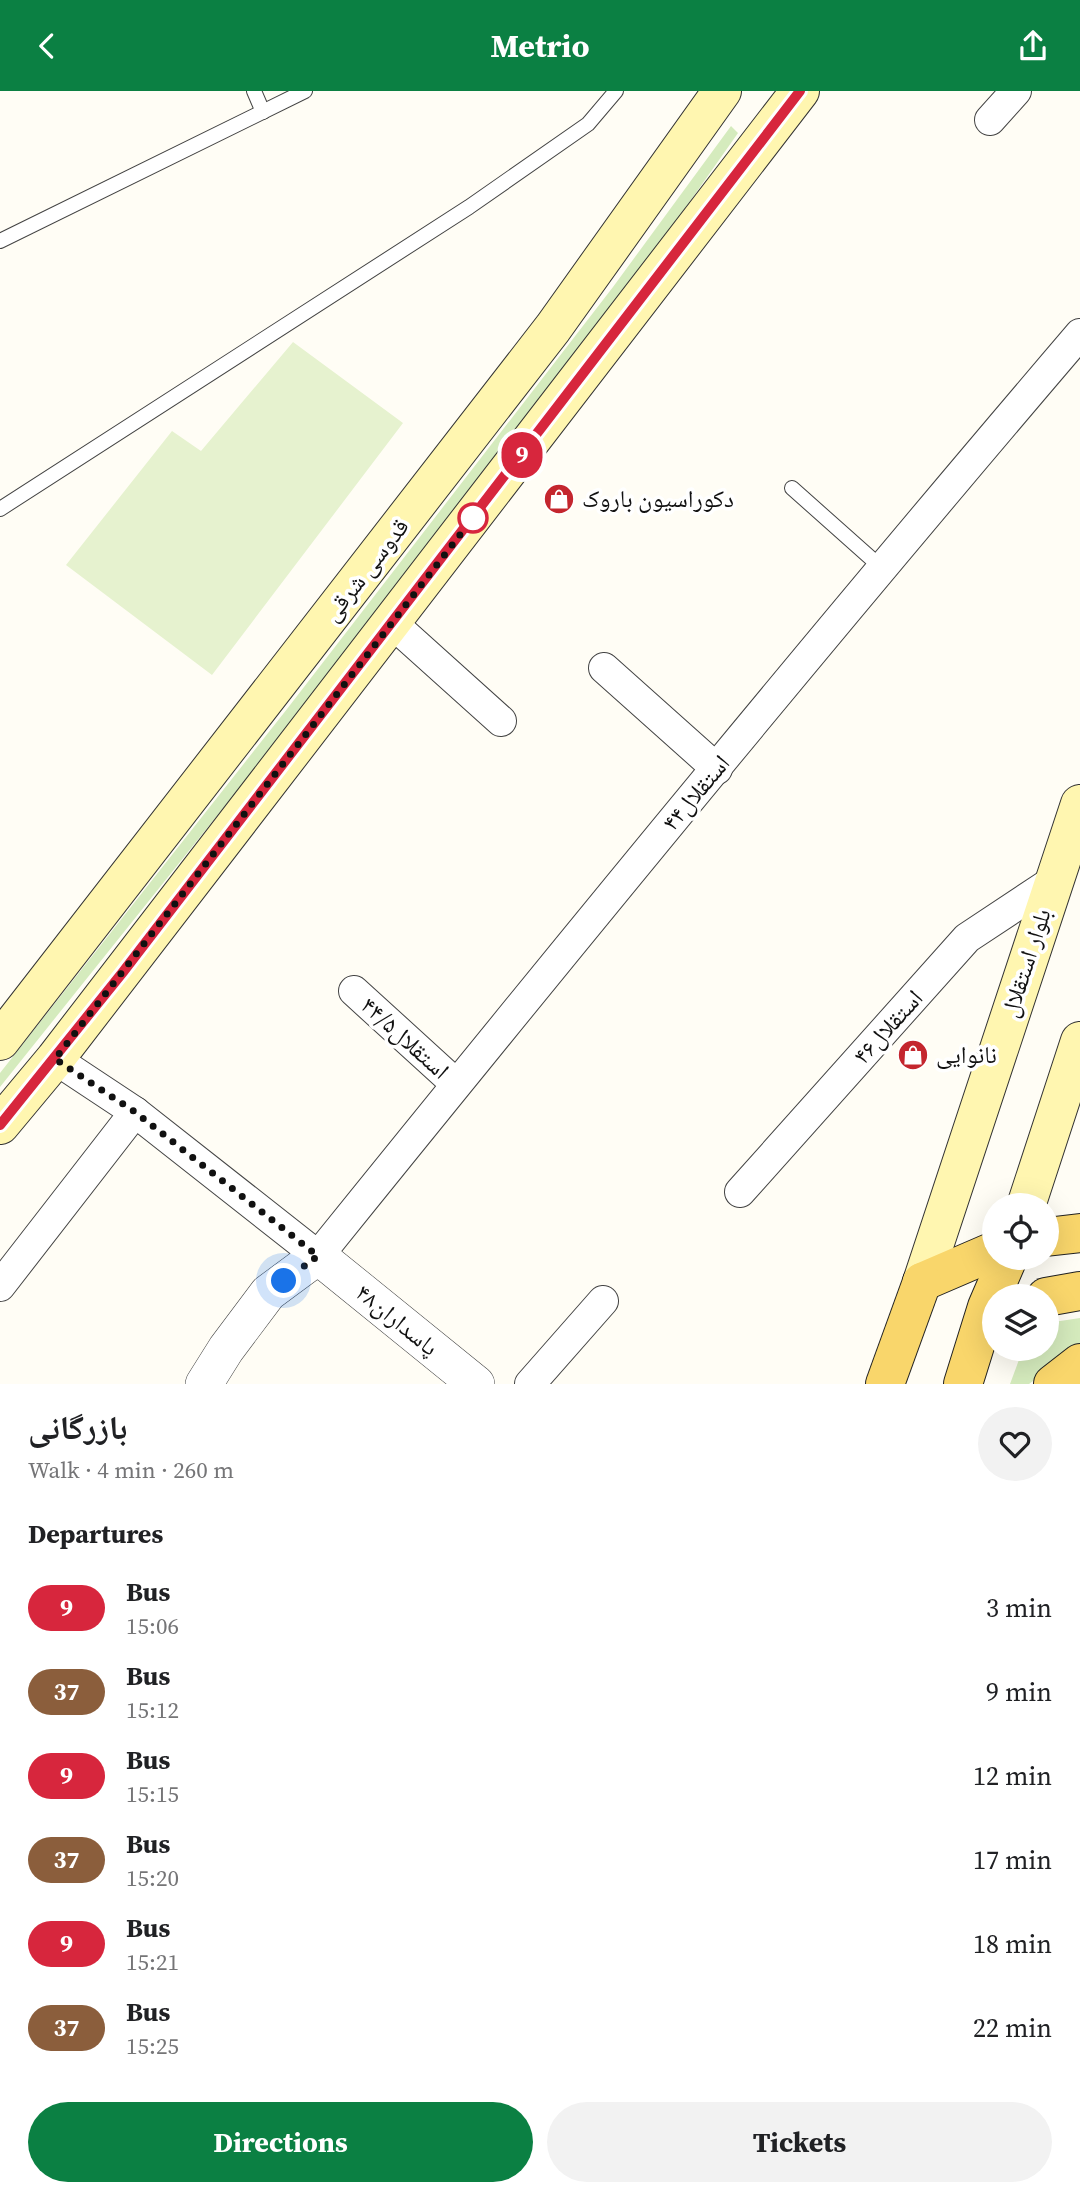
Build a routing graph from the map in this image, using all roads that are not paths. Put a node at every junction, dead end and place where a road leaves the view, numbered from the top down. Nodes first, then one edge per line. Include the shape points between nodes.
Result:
1 (254, 91) edge
2 (305, 91) edge
3 (616, 91) edge
4 (722, 91) edge
5 (1016, 91) edge
6 (782, 98) edge
7 (263, 112) junction
8 (990, 120) dead end
9 (0, 241) edge
10 (1080, 334) edge
11 (792, 488) dead end
12 (0, 509) edge
13 (883, 569) junction
14 (392, 623) junction
15 (604, 669) dead end
16 (501, 721) dead end
17 (717, 768) junction
18 (1080, 804) edge
19 (1053, 881) junction
20 (354, 991) dead end
21 (0, 1041) edge
22 (1080, 1041) edge
23 (55, 1059) junction
24 (456, 1084) junction
25 (135, 1112) junction
26 (0, 1125) edge
27 (740, 1192) dead end
28 (1030, 1193) edge
29 (1080, 1233) edge
30 (1059, 1235) edge
31 (318, 1256) junction
32 (982, 1256) edge
33 (922, 1282) junction
34 (0, 1286) edge
35 (1080, 1291) edge
36 (1059, 1295) edge
37 (603, 1301) dead end
38 (982, 1303) edge
39 (982, 1331) edge
40 (1080, 1363) edge
41 (204, 1384) edge
42 (476, 1384) edge
43 (530, 1384) edge
44 (885, 1384) edge
45 (963, 1384) edge
46 (1053, 1384) edge

1 - 7 lane
2 - 7 lane
3 - 12 lane via 588,124 469,207
4 - 21 main road, قدوسی شرقی via 553,328
5 - 8 street
6 - 14 main road
7 - 9 lane
10 - 13 street, استقلال۴۴
11 - 13 lane
13 - 17 street, استقلال۴۴
14 - 16 street
14 - 23 main road
15 - 17 street
17 - 24 street, استقلال۴۴
18 - 19 main road, بلوار استقلال
19 - 27 street, استقلال۴۶ via 967,938
19 - 33 main road, بلوار استقلال
20 - 24 street, استقلال۴۴/۵
22 - 28 main road
23 - 25 street
23 - 26 main road
24 - 31 street, استقلال۴۴
25 - 31 street
25 - 34 street
29 - 30 main road
31 - 41 street via 268,1293
31 - 42 street, پاسداران۴۸
32 - 33 main road
33 - 38 main road
33 - 44 main road
35 - 36 main road
37 - 43 street
39 - 45 main road
40 - 46 main road

